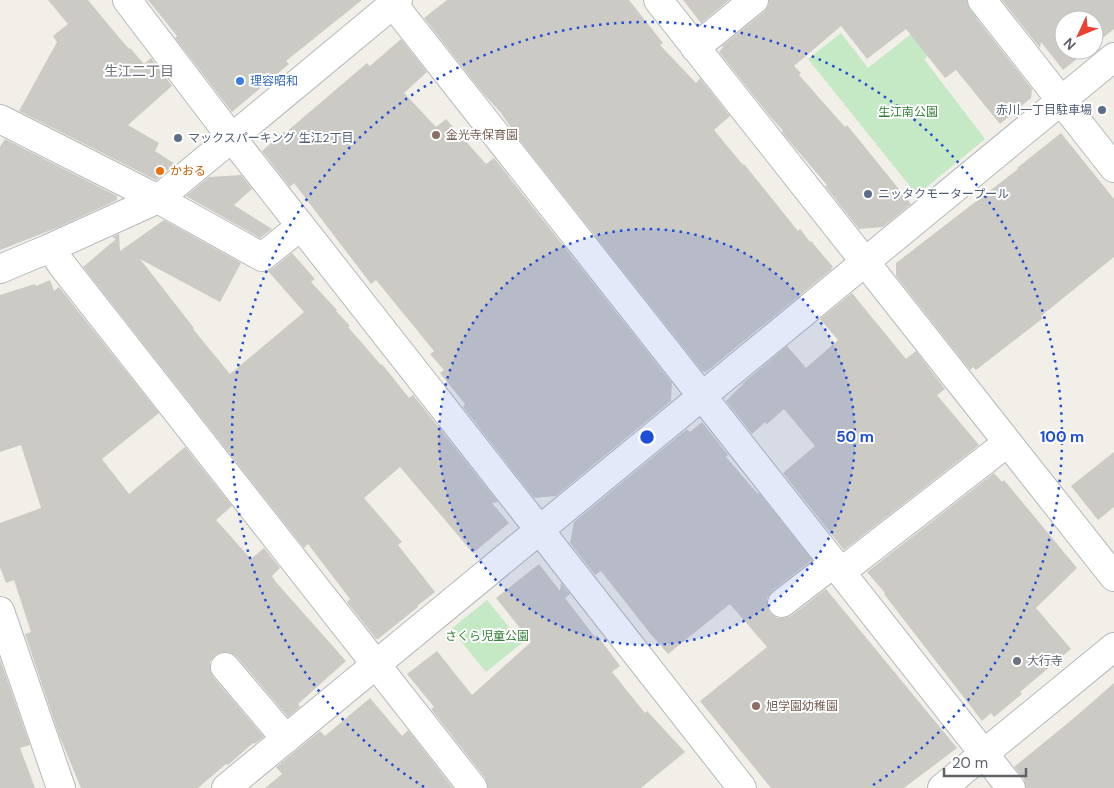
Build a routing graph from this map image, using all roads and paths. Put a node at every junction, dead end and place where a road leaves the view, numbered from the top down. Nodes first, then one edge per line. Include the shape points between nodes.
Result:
1 (127, 0) edge
2 (658, 0) edge
3 (754, 0) edge
4 (982, 0) edge
5 (396, 2) edge
6 (695, 48) junction
7 (1114, 57) edge
8 (1062, 101) junction
9 (0, 118) edge
10 (231, 137) junction
11 (1114, 168) edge
12 (158, 199) junction
13 (301, 226) junction
14 (50, 248) junction
15 (865, 262) junction
16 (0, 269) edge
17 (702, 396) junction
18 (1007, 443) junction
19 (539, 530) junction
20 (838, 567) junction
21 (1114, 577) edge
22 (782, 603) dead end
23 (0, 611) edge
24 (1114, 647) edge
25 (376, 665) junction
26 (225, 667) dead end
27 (286, 738) junction
28 (984, 754) junction
29 (61, 788) edge
30 (226, 788) edge
31 (473, 788) edge
32 (742, 788) edge
33 (942, 788) edge
34 (1011, 788) edge

1 - 10 street
2 - 6 street
3 - 6 street
4 - 8 street
5 - 10 street
5 - 17 street
6 - 15 street
7 - 8 street
8 - 11 street
8 - 15 street
9 - 12 street
10 - 12 street
10 - 13 street
12 - 13 street via 262,257
12 - 14 street
13 - 19 street
14 - 16 street
14 - 25 street
15 - 17 street
15 - 18 street
17 - 19 street
17 - 20 street
18 - 20 street
18 - 21 street
19 - 25 street
19 - 32 street
20 - 22 street
20 - 28 street
23 - 29 street
24 - 28 street
25 - 27 street
25 - 31 street
26 - 27 street
27 - 30 street
28 - 33 street
28 - 34 street

